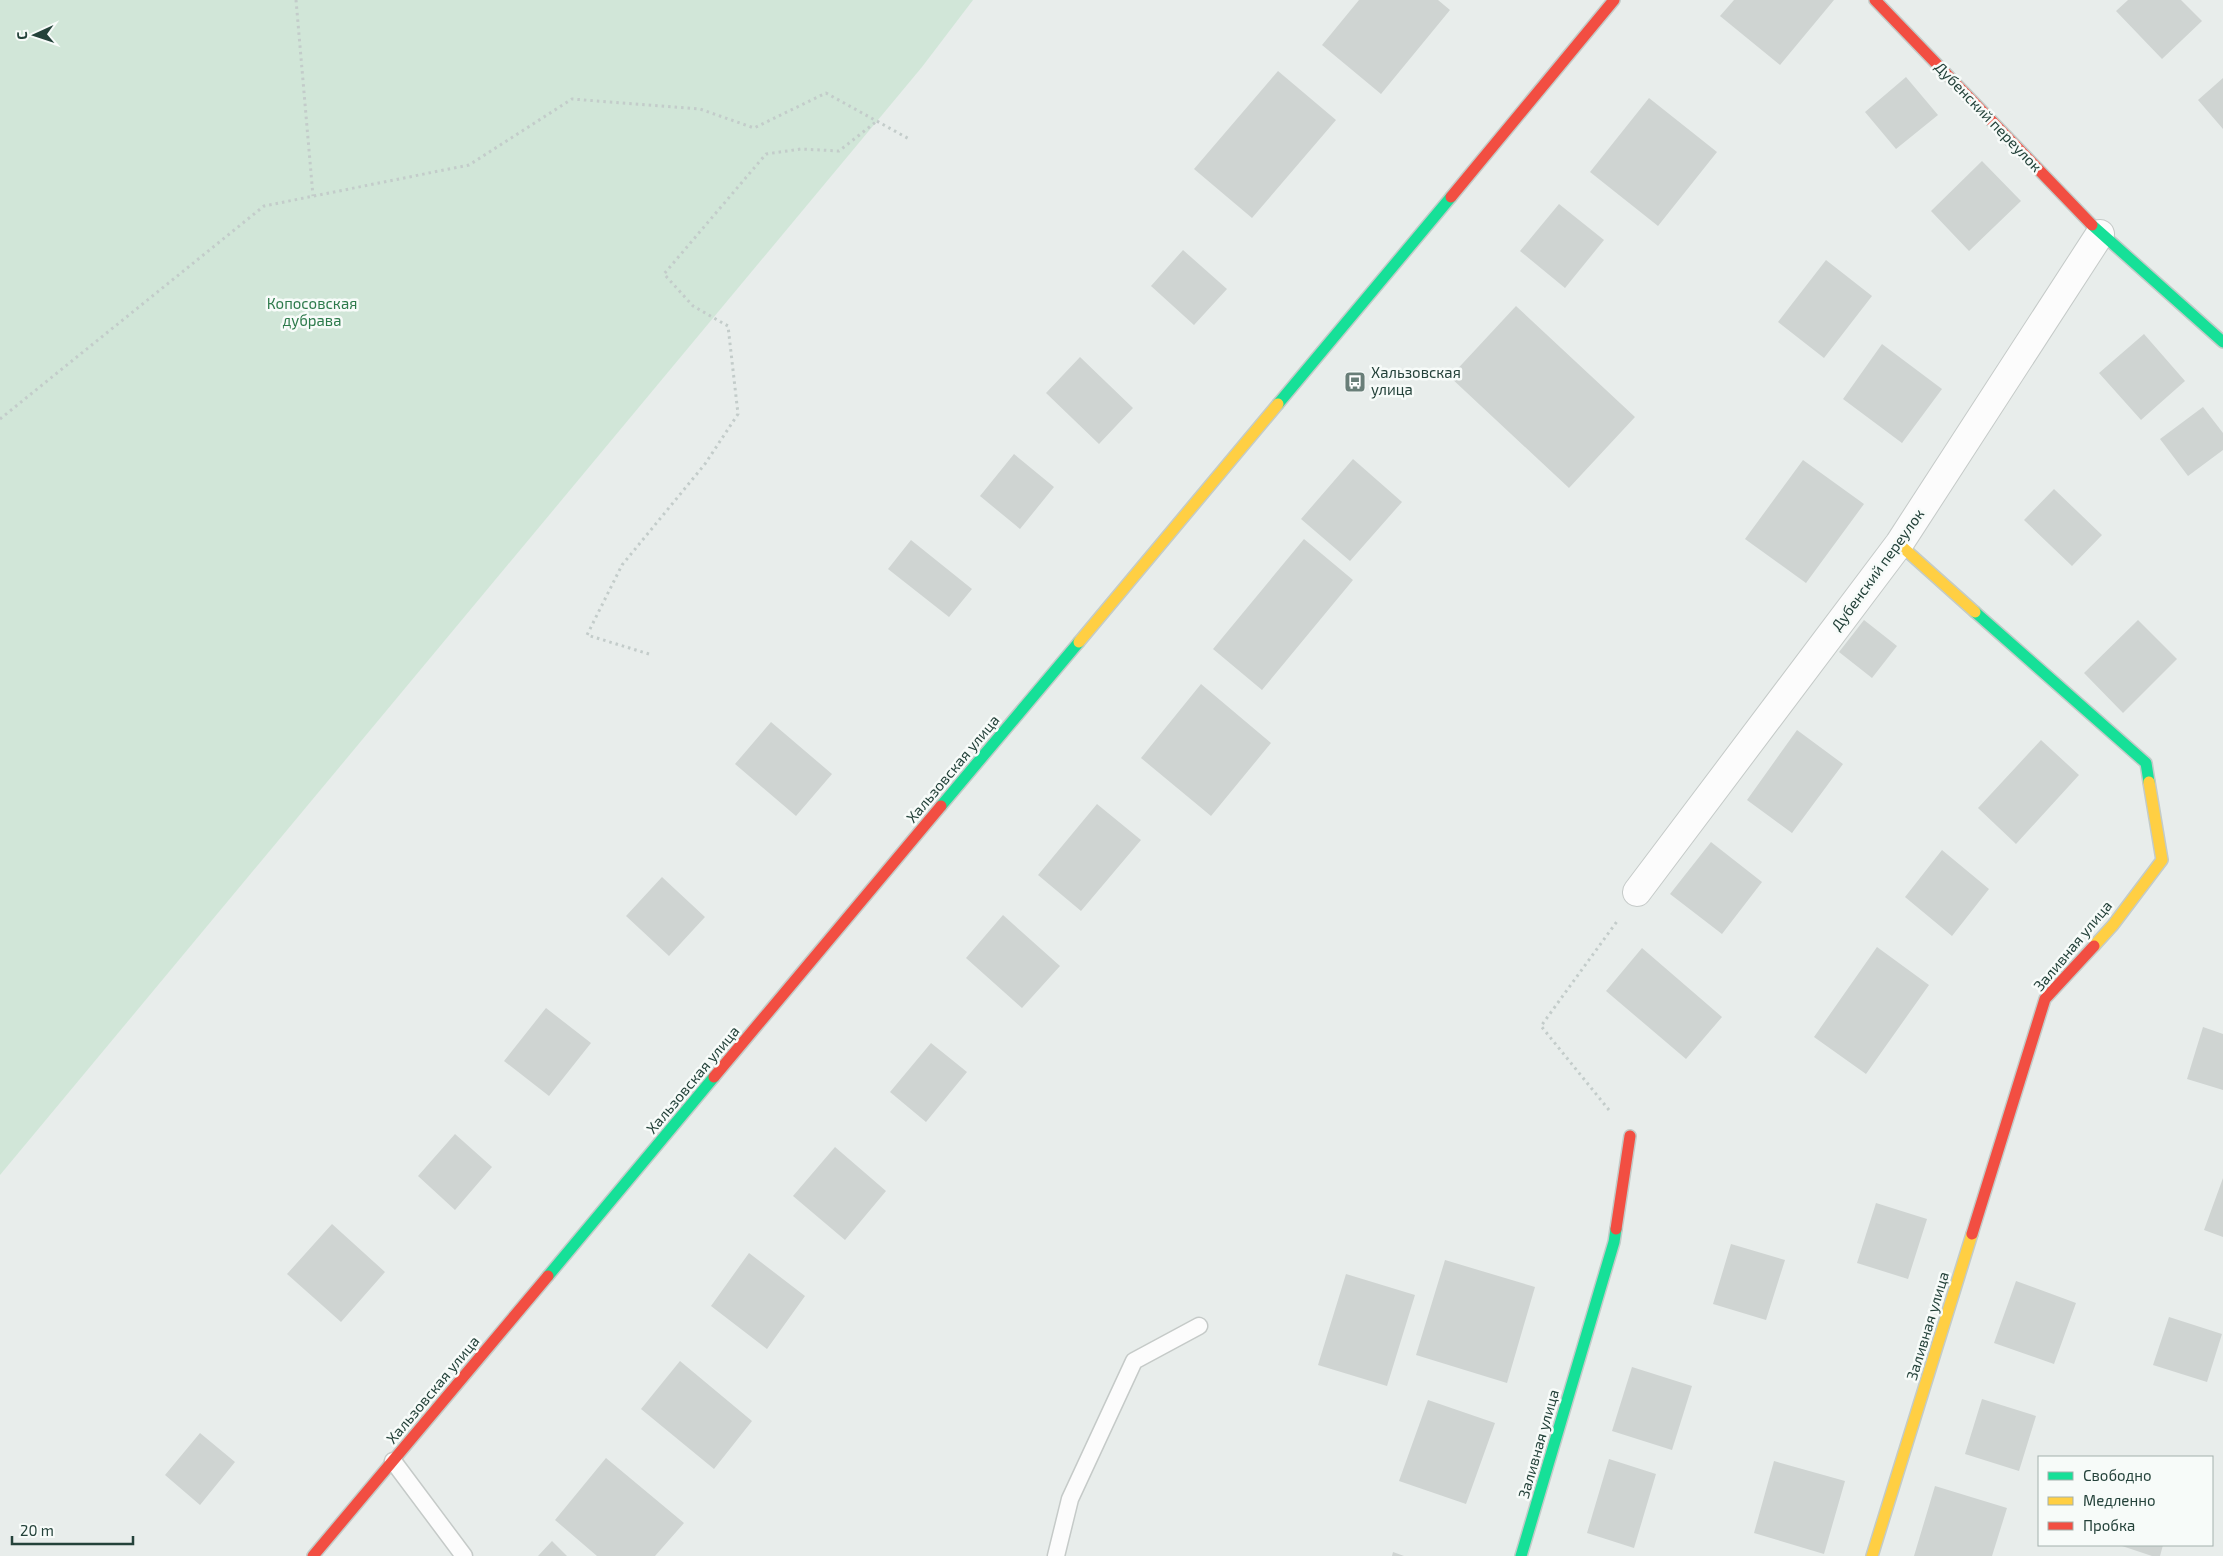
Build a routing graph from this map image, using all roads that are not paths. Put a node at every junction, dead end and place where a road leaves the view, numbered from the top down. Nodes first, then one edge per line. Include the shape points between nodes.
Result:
1 (1614, 0) edge
2 (1875, 0) edge
3 (2100, 234) junction
4 (2223, 342) edge
5 (1899, 544) junction
6 (1637, 892) road end
7 (1630, 1136) road end
8 (1199, 1326) dead end
9 (393, 1461) junction
10 (312, 1556) edge
11 (464, 1556) edge
12 (1056, 1556) edge
13 (1521, 1556) edge
14 (1872, 1556) edge

1 - 9 street, Хальзовская улица
2 - 3 street, Дубенский переулок
3 - 4 street, Дубенский переулок
3 - 5 street, Дубенский переулок
5 - 6 street, Дубенский переулок
5 - 14 street, Заливная улица via 2146,763 2162,860 2113,925 2045,999
7 - 13 street, Заливная улица via 1614,1242
8 - 12 lane via 1134,1360 1070,1499
9 - 10 street, Хальзовская улица
9 - 11 lane

